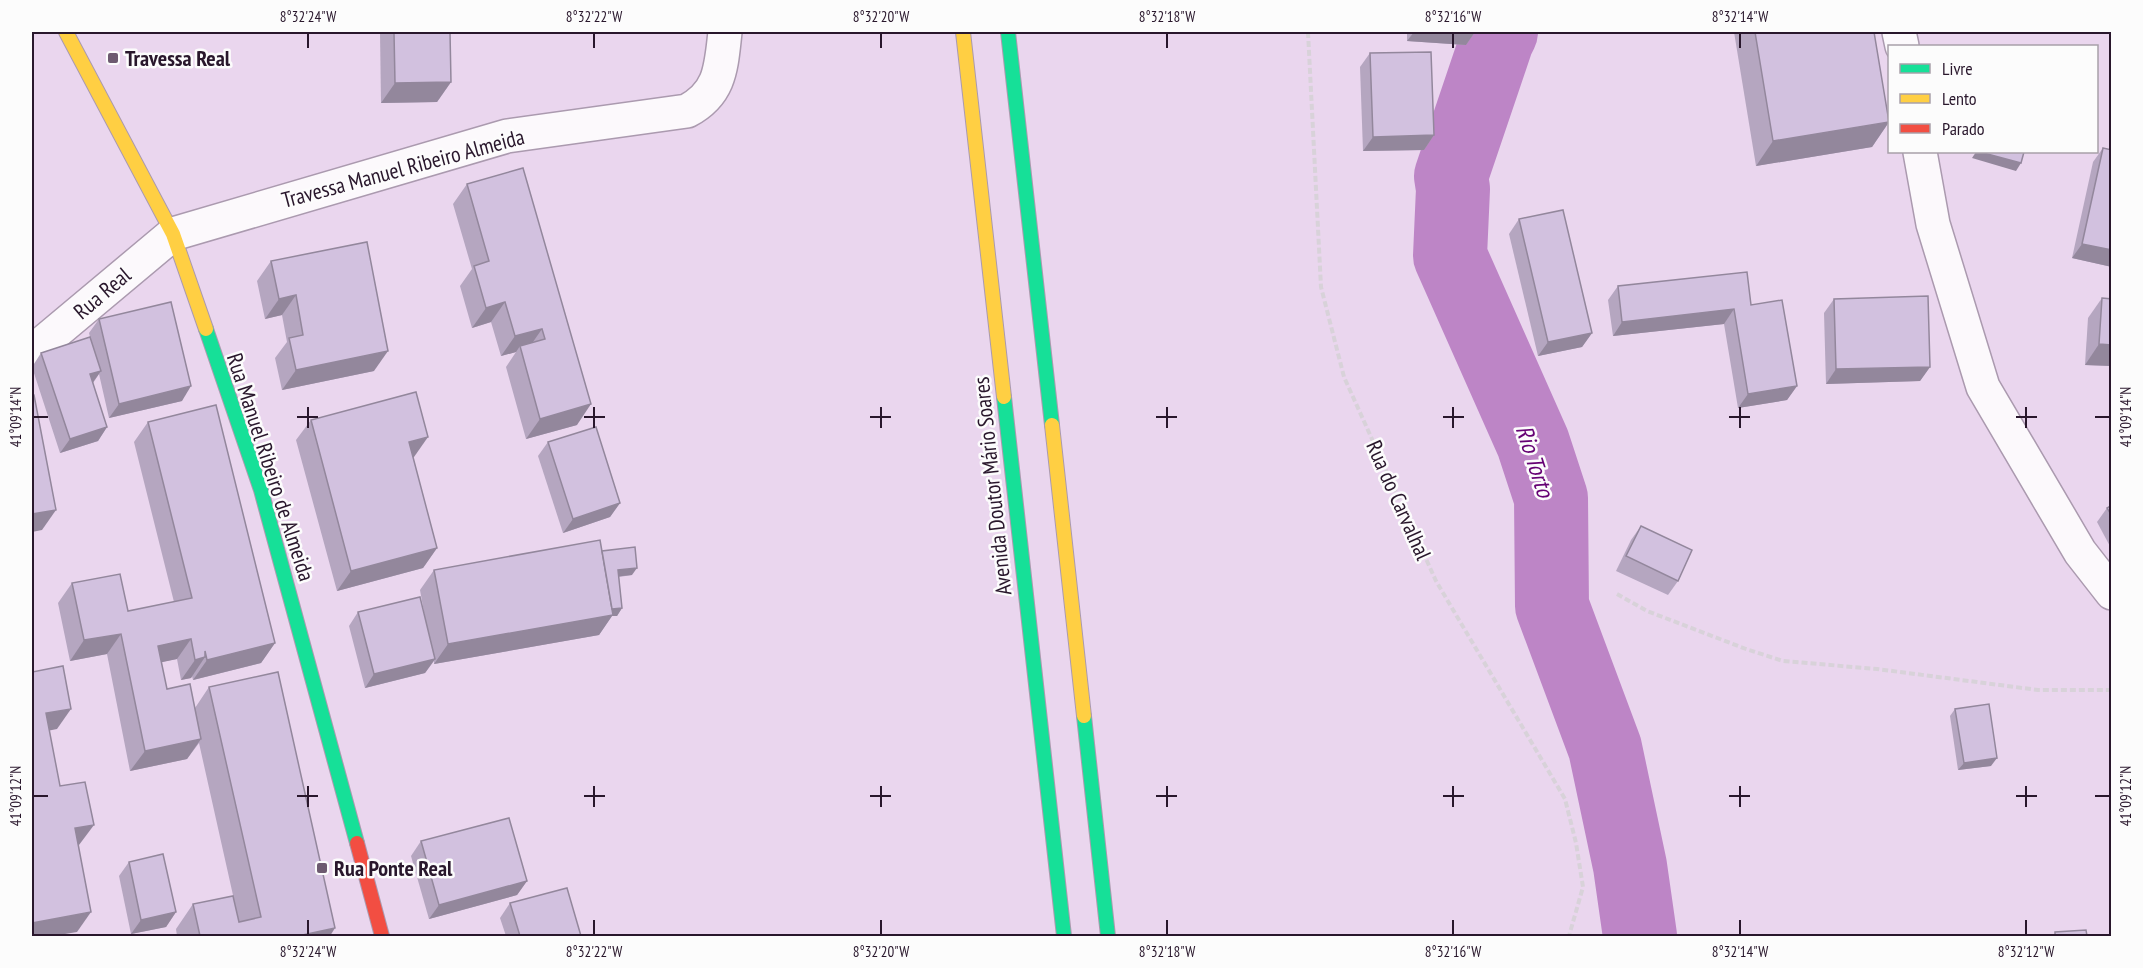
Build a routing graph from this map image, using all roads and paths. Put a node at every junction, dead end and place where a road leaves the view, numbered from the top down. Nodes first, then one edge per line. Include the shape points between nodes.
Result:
1 (66, 32) edge
2 (725, 32) edge
3 (963, 32) edge
4 (1008, 32) edge
5 (1308, 32) edge
6 (1920, 153) edge
7 (173, 234) junction
8 (32, 352) edge
9 (2112, 593) edge
10 (1617, 594) dead end
11 (2112, 690) edge
12 (382, 936) edge
13 (1064, 936) edge
14 (1108, 936) edge
15 (1569, 936) edge

1 - 7 main road, Rua Manuel Ribeiro de Almeida
2 - 7 street, Travessa Manuel Ribeiro Almeida via 721,67 712,92 687,111 507,136
3 - 13 main road, Avenida Doutor Mário Soares
4 - 14 main road
5 - 15 path, Rua do Carvalhal via 1321,287 1344,377 1436,581 1565,799 1583,887
6 - 9 street via 1933,224 1983,387 2080,552
7 - 8 street, Rua Real
7 - 12 main road, Rua Manuel Ribeiro de Almeida via 261,490
10 - 11 path via 1647,611 1783,661 2038,690

